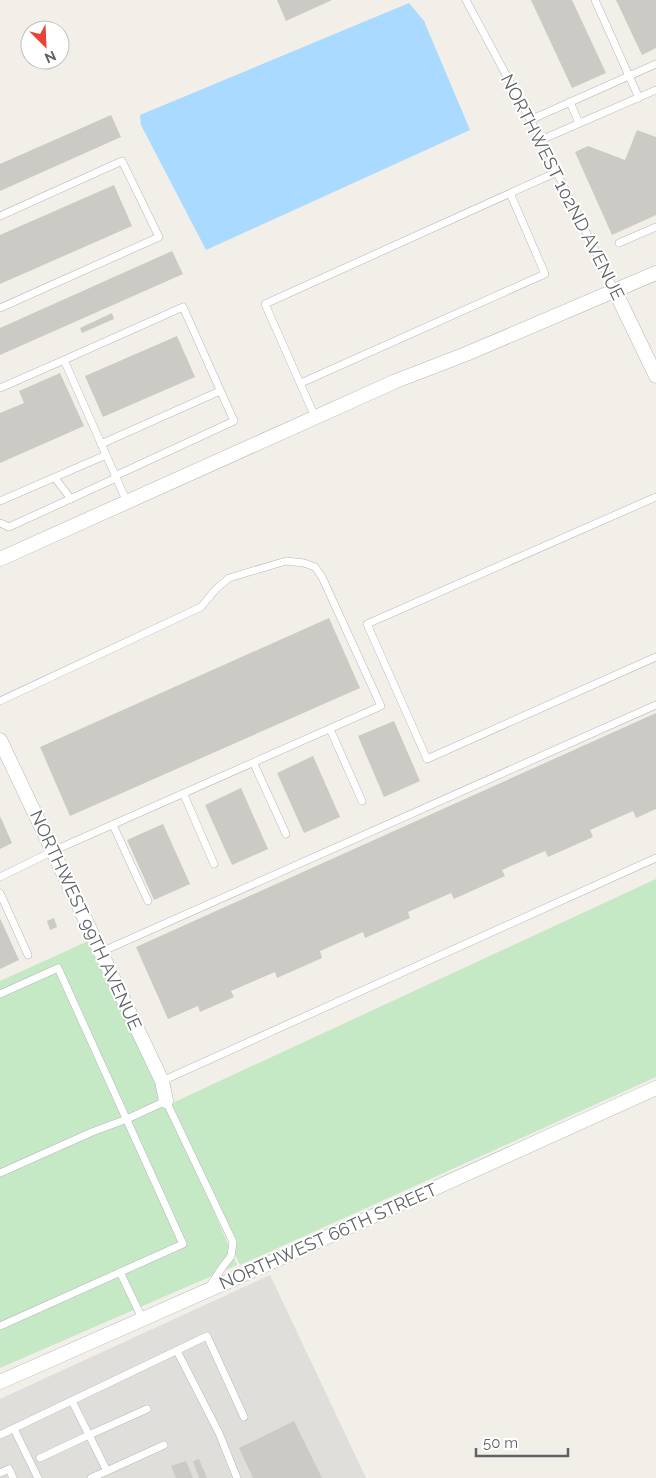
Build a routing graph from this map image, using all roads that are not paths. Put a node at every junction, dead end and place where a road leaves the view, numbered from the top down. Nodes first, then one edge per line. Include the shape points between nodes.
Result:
1 (466, 0) edge
2 (596, 0) edge
3 (656, 64) edge
4 (628, 77) junction
5 (656, 90) edge
6 (638, 98) junction
7 (570, 102) junction
8 (530, 120) junction
9 (580, 123) junction
10 (541, 140) junction
11 (557, 172) junction
12 (510, 193) junction
13 (0, 216) edge
14 (656, 226) edge
15 (620, 244) dead end
16 (656, 273) edge
17 (615, 291) junction
18 (0, 308) edge
19 (64, 360) junction
20 (656, 376) edge
21 (300, 384) junction
22 (0, 388) edge
23 (220, 391) junction
24 (315, 417) junction
25 (101, 444) junction
26 (106, 455) junction
27 (116, 477) junction
28 (55, 478) junction
29 (656, 497) edge
30 (71, 499) junction
31 (0, 502) edge
32 (127, 502) junction
33 (0, 523) edge
34 (0, 559) edge
35 (656, 657) edge
36 (0, 701) edge
37 (656, 705) edge
38 (330, 729) junction
39 (0, 740) edge
40 (254, 764) junction
41 (184, 795) junction
42 (362, 801) dead end
43 (113, 825) junction
44 (286, 834) dead end
45 (53, 851) junction
46 (656, 858) edge
47 (214, 864) dead end
48 (0, 877) edge
49 (0, 894) edge
50 (148, 901) dead end
51 (101, 952) junction
52 (28, 955) dead end
53 (0, 994) edge
54 (162, 1081) junction
55 (656, 1088) edge
56 (166, 1101) junction
57 (127, 1119) junction
58 (0, 1173) edge
59 (120, 1272) junction
60 (208, 1289) junction
61 (142, 1318) junction
62 (0, 1326) edge
63 (176, 1350) junction
64 (0, 1382) edge
65 (72, 1401) junction
66 (147, 1409) dead end
67 (244, 1417) dead end
68 (14, 1428) junction
69 (0, 1435) edge
70 (89, 1435) junction
71 (164, 1445) dead end
72 (40, 1458) dead end
73 (107, 1471) junction
74 (0, 1473) edge
75 (13, 1478) edge
76 (38, 1478) edge
77 (91, 1478) edge
78 (237, 1478) edge

1 - 8 lane, NORTHWEST 102ND AVENUE
2 - 4 lane
3 - 4 lane
4 - 6 lane
4 - 7 lane
5 - 6 lane
6 - 9 lane
7 - 8 lane
7 - 9 lane
8 - 10 lane, NORTHWEST 102ND AVENUE
9 - 10 lane
10 - 11 lane, NORTHWEST 102ND AVENUE
11 - 12 lane
11 - 17 lane, NORTHWEST 102ND AVENUE
12 - 21 lane via 265,304
12 - 21 lane via 545,274
13 - 18 lane via 122,162 159,237
14 - 15 lane
16 - 17 street
17 - 20 street, NORTHWEST 102ND AVENUE
17 - 24 street
19 - 22 lane
19 - 23 lane via 184,307
19 - 25 lane
21 - 24 lane
23 - 25 lane
23 - 27 lane via 234,421
24 - 32 street
25 - 26 lane
26 - 27 lane
26 - 28 lane
27 - 30 lane
27 - 32 lane
28 - 30 lane
28 - 31 lane
29 - 35 lane via 367,624 427,759
30 - 33 lane via 9,527
32 - 34 street
36 - 38 lane via 202,607 229,578 286,561 315,566 381,706
37 - 51 lane
38 - 40 lane
38 - 42 lane
39 - 45 street, NORTHWEST 99TH AVENUE
40 - 41 lane
40 - 44 lane
41 - 43 lane
41 - 47 lane
43 - 45 lane
43 - 50 lane
45 - 48 lane
45 - 51 street, NORTHWEST 99TH AVENUE
46 - 54 lane
49 - 52 lane
51 - 54 street, NORTHWEST 99TH AVENUE
53 - 57 lane via 58,968
54 - 56 street, NORTHWEST 99TH AVENUE
55 - 60 street, NORTHWEST 66TH STREET
56 - 57 lane
56 - 60 lane via 233,1242 231,1256
57 - 58 lane
57 - 59 lane via 183,1244
59 - 61 lane
59 - 62 lane
60 - 61 street, NORTHWEST 66TH STREET
61 - 64 street, NORTHWEST 66TH STREET
63 - 65 lane
63 - 67 lane via 206,1336
63 - 78 lane via 219,1433
65 - 68 lane
65 - 70 lane
66 - 70 lane
68 - 69 lane
68 - 76 lane
70 - 72 lane
70 - 73 lane
71 - 73 lane
73 - 77 lane
74 - 75 lane via 9,1469

